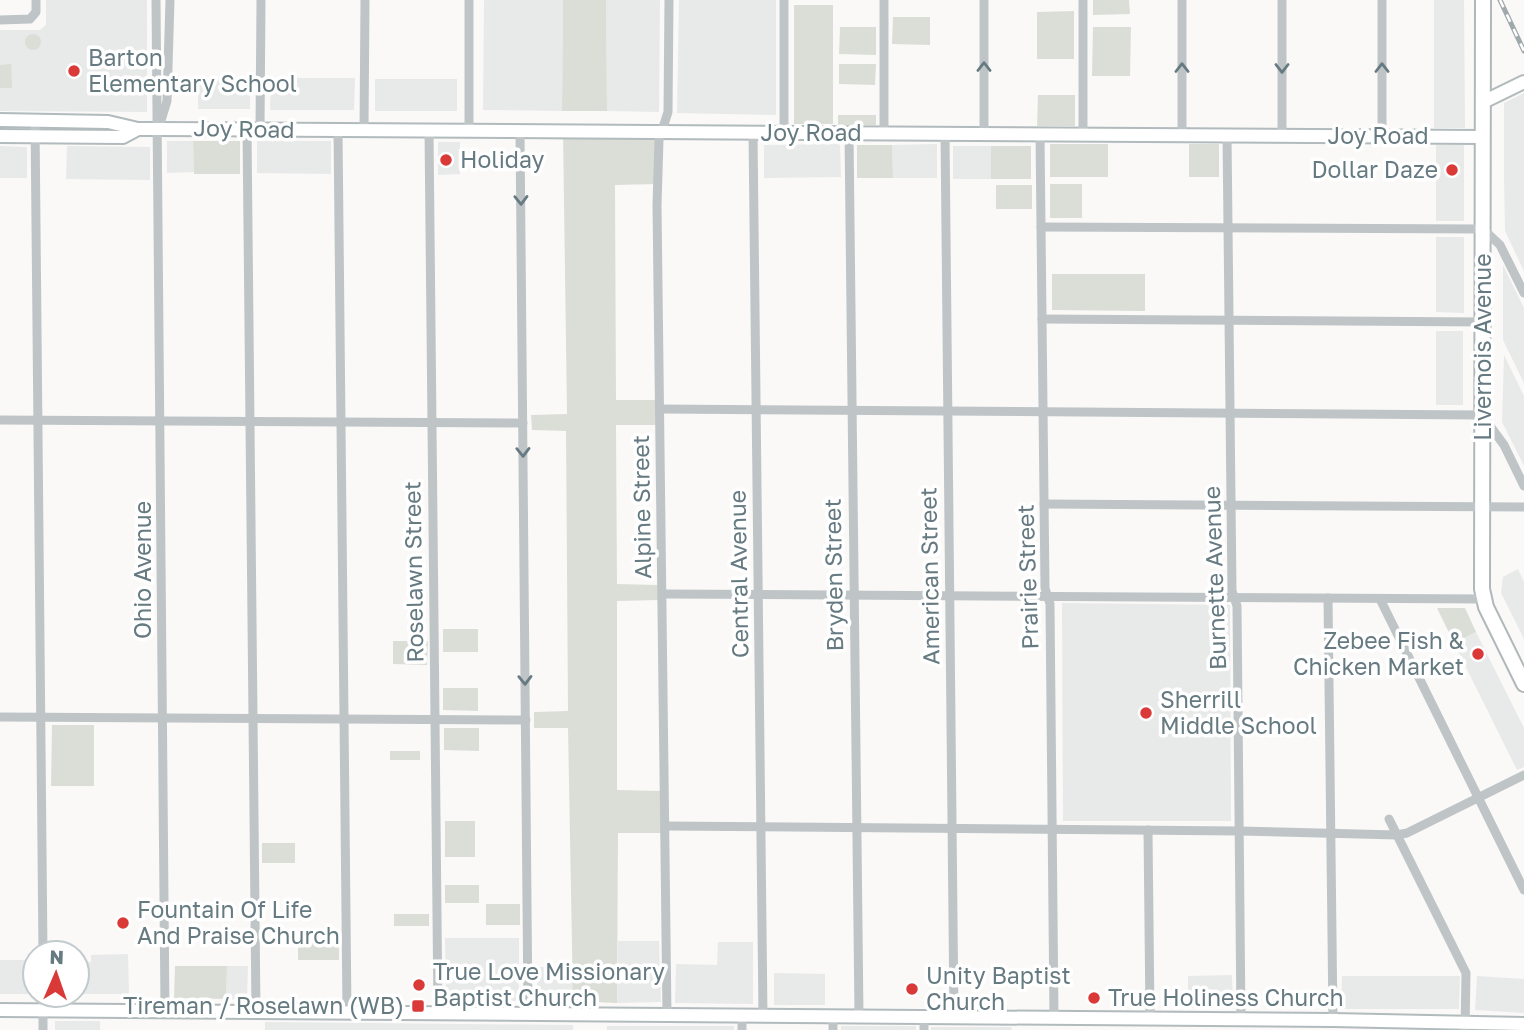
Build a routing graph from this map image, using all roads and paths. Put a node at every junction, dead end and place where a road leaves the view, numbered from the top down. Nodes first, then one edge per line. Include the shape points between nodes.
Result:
1 (36, 0) edge
2 (156, 0) edge
3 (170, 0) edge
4 (261, 0) edge
5 (365, 0) edge
6 (469, 0) edge
7 (669, 0) edge
8 (784, 0) edge
9 (884, 0) edge
10 (984, 0) edge
11 (1083, 0) edge
12 (1182, 0) edge
13 (1282, 0) edge
14 (1382, 0) edge
15 (1483, 0) edge
16 (0, 20) edge
17 (156, 22) junction
18 (169, 22) junction
19 (1524, 82) edge
20 (1483, 102) junction
21 (0, 120) edge
22 (35, 121) junction
23 (159, 128) junction
24 (138, 129) junction
25 (253, 130) junction
26 (338, 130) junction
27 (364, 130) junction
28 (429, 131) junction
29 (469, 131) junction
30 (520, 132) junction
31 (662, 133) junction
32 (753, 133) junction
33 (784, 133) junction
34 (849, 134) junction
35 (884, 134) junction
36 (945, 134) junction
37 (984, 134) junction
38 (1040, 135) junction
39 (1083, 135) junction
40 (1182, 135) junction
41 (1227, 135) junction
42 (0, 136) edge
43 (35, 136) junction
44 (1282, 136) junction
45 (1382, 136) junction
46 (1483, 137) junction
47 (1041, 227) junction
48 (1228, 228) junction
49 (1483, 229) junction
50 (1524, 293) edge
51 (1042, 320) junction
52 (1229, 320) junction
53 (1483, 322) junction
54 (660, 409) junction
55 (756, 410) junction
56 (852, 410) junction
57 (948, 411) junction
58 (1043, 412) junction
59 (1230, 413) junction
60 (1482, 415) junction
61 (0, 420) edge
62 (39, 420) junction
63 (161, 421) junction
64 (250, 421) junction
65 (341, 422) junction
66 (432, 422) junction
67 (523, 423) junction
68 (1524, 486) edge
69 (1044, 504) junction
70 (1231, 505) junction
71 (1482, 507) junction
72 (1524, 507) edge
73 (663, 594) junction
74 (758, 594) junction
75 (854, 595) junction
76 (950, 596) junction
77 (1048, 596) junction
78 (1234, 598) junction
79 (1328, 598) junction
80 (1380, 599) junction
81 (1483, 599) junction
82 (1524, 684) edge
83 (0, 717) edge
84 (41, 717) junction
85 (164, 719) junction
86 (253, 719) junction
87 (344, 719) junction
88 (435, 720) junction
89 (526, 720) junction
90 (1524, 775) edge
91 (1478, 798) junction
92 (1389, 819) dead end
93 (666, 826) junction
94 (761, 827) junction
95 (856, 828) junction
96 (952, 828) junction
97 (1052, 829) junction
98 (1148, 830) junction
99 (1239, 831) junction
100 (1331, 833) junction
101 (1397, 835) junction
102 (1524, 890) edge
103 (43, 939) edge
104 (0, 1010) edge
105 (43, 1010) junction
106 (165, 1011) junction
107 (256, 1012) junction
108 (346, 1012) junction
109 (438, 1013) junction
110 (528, 1013) junction
111 (667, 1014) junction
112 (742, 1015) junction
113 (763, 1015) junction
114 (833, 1016) junction
115 (859, 1016) junction
116 (924, 1016) junction
117 (954, 1017) junction
118 (1054, 1018) junction
119 (1150, 1018) junction
120 (1241, 1019) junction
121 (1333, 1020) junction
122 (1019, 1024) edge
123 (1115, 1024) edge
124 (1211, 1024) edge
125 (1524, 1024) edge
126 (1307, 1025) edge
127 (1465, 1026) edge
128 (43, 1030) edge
129 (742, 1030) edge
130 (833, 1030) edge
131 (925, 1030) edge

1 - 16 street via 34,17
2 - 17 street, Ohio Avenue
3 - 18 street, Ohio Avenue
4 - 25 street
5 - 27 street
6 - 29 street
7 - 31 street, Alpine Street via 668,112
8 - 33 street
9 - 35 street
37 -> 10 street
11 - 39 street
40 -> 12 street
13 -> 44 street
45 -> 14 street
15 - 20 main road, Livernois Avenue
17 - 18 street
17 - 23 street, Ohio Avenue
18 - 23 street, Ohio Avenue via 167,101
19 - 20 street
20 - 46 main road, Livernois Avenue
21 - 22 street, Joy Road
22 - 24 street, Joy Road via 108,122
22 - 43 street
23 - 24 street, Joy Road
23 - 25 street, Joy Road
23 - 63 street, Ohio Avenue
24 - 43 street, Joy Road via 123,136
25 - 26 street, Joy Road
25 - 64 street
26 - 27 street, Joy Road
26 - 65 street
27 - 28 street, Joy Road
28 - 29 street, Joy Road
28 - 66 street, Roselawn Street
29 - 30 street, Joy Road
30 - 31 street, Joy Road
30 -> 67 street
31 - 32 street, Joy Road
31 - 54 street, Alpine Street via 657,205
32 - 33 street, Joy Road
32 - 55 street, Central Avenue
33 - 34 street, Joy Road
34 - 35 street, Joy Road
34 - 56 street, Bryden Street
35 - 36 street, Joy Road
36 - 37 street, Joy Road
36 - 57 street, American Street
37 - 38 street, Joy Road
38 - 39 street, Joy Road
38 - 47 street, Prairie Street
39 - 40 street, Joy Road
40 - 41 street, Joy Road
41 - 44 street, Joy Road
41 - 48 street, Burnette Avenue
42 - 43 street, Joy Road
43 - 62 street
44 - 45 street, Joy Road
45 - 46 street, Joy Road
46 - 49 main road, Livernois Avenue
47 - 48 street
47 - 51 street, Prairie Street
48 - 49 street
48 - 52 street, Burnette Avenue
49 - 50 street via 1500,245
49 - 53 main road, Livernois Avenue
51 - 52 street
51 - 58 street, Prairie Street
52 - 53 street
52 - 59 street, Burnette Avenue
53 - 60 main road, Livernois Avenue
54 - 55 street
54 - 73 street, Alpine Street
55 - 56 street
55 - 74 street, Central Avenue
56 - 57 street
56 - 75 street, Bryden Street
57 - 58 street
57 - 76 street, American Street
58 - 59 street
58 - 69 street, Prairie Street
59 - 60 street
59 - 70 street, Burnette Avenue
60 - 68 street via 1504,445
60 - 71 main road, Livernois Avenue
61 - 62 street
62 - 63 street
62 - 84 street
63 - 64 street
63 - 85 street, Ohio Avenue
64 - 65 street
64 - 86 street
65 - 66 street
65 - 87 street
66 - 67 street
66 - 88 street, Roselawn Street
67 -> 89 street
69 - 70 street
69 - 77 street, Prairie Street
70 - 71 street
70 - 78 street, Burnette Avenue
71 - 72 street
71 - 81 main road, Livernois Avenue
73 - 74 street
73 - 93 street, Alpine Street
74 - 75 street
74 - 94 street, Central Avenue
75 - 76 street
75 - 95 street, Bryden Street
76 - 77 street
76 - 96 street, American Street
77 - 78 street
77 - 97 street, Prairie Street
78 - 79 street
78 - 99 street, Burnette Avenue
79 - 80 street
79 - 100 street
80 - 81 street
80 - 91 street
81 - 82 main road, Livernois Avenue
83 - 84 street
84 - 85 street
84 - 103 street
85 - 86 street
85 - 106 street, Ohio Avenue
86 - 87 street
86 - 107 street
87 - 88 street
87 - 108 street
88 - 89 street
88 - 109 street, Roselawn Street
89 - 110 street
90 - 91 street
91 - 101 street
91 - 102 street
92 - 101 street
93 - 94 street
93 - 111 street, Alpine Street
94 - 95 street
94 - 113 street, Central Avenue
95 - 96 street
95 - 115 street, Bryden Street
96 - 97 street
96 - 117 street, American Street
97 - 98 street
97 - 118 street, Prairie Street
98 - 99 street
98 - 119 street
99 - 100 street
99 - 120 street, Burnette Avenue
100 - 101 street
100 - 121 street
101 - 127 street via 1466,974
104 - 105 street
105 - 106 street
105 - 128 street
106 - 107 street
107 - 108 street
108 - 109 street
109 - 110 street
110 - 111 street
111 - 112 street
112 - 113 street
112 - 129 street
113 - 114 street
114 - 115 street
114 - 130 street
115 - 116 street
116 - 117 street
116 - 131 street
117 - 122 street
118 - 122 street
118 - 123 street
119 - 123 street
119 - 124 street
120 - 124 street
120 - 126 street
121 - 126 street
121 - 127 street
125 - 127 street

